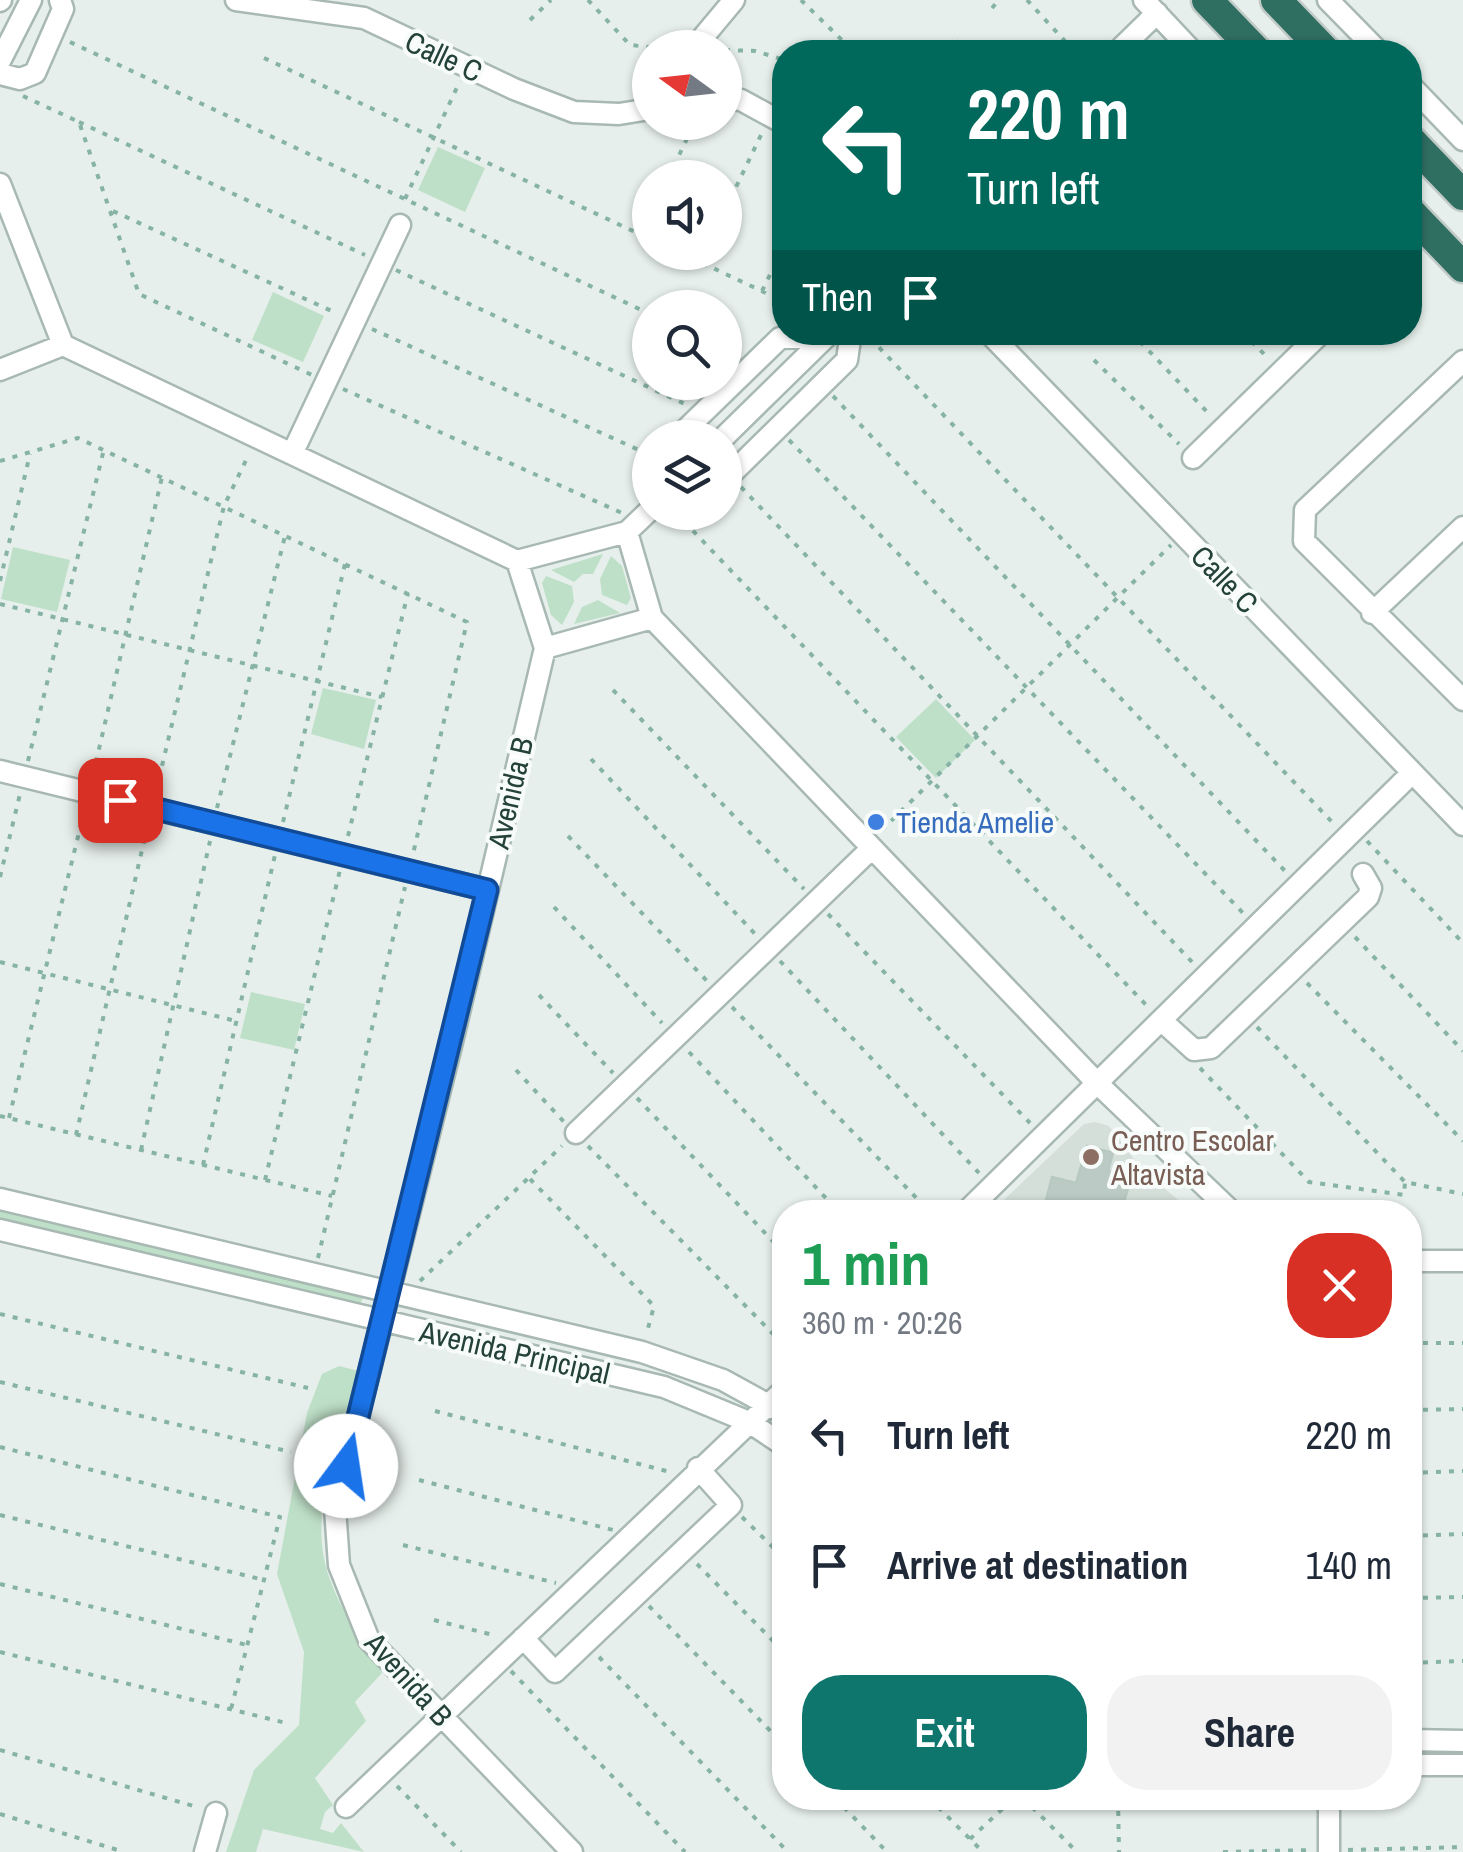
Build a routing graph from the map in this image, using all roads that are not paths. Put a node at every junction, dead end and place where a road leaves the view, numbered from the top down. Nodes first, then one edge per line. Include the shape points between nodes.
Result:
1 (30, 0) edge
2 (60, 0) edge
3 (236, 0) edge
4 (734, 0) edge
5 (1207, 0) edge
6 (1328, 0) edge
7 (1291, 5) edge
8 (1151, 7) edge
9 (369, 9) edge
10 (709, 30) edge
11 (1126, 40) edge
12 (1182, 40) edge
13 (1245, 40) edge
14 (1317, 40) edge
15 (1366, 40) edge
16 (0, 58) edge
17 (0, 74) edge
18 (1422, 97) edge
19 (742, 101) edge
20 (632, 112) edge
21 (772, 116) edge
22 (1463, 140) edge
23 (1422, 152) edge
24 (0, 184) edge
25 (1463, 195) edge
26 (1422, 224) edge
27 (400, 225) dead end
28 (1463, 267) edge
29 (773, 345) edge
30 (818, 345) edge
31 (849, 345) edge
32 (1000, 345) edge
33 (1309, 345) edge
34 (63, 346) junction
35 (1463, 361) edge
36 (0, 370) edge
37 (695, 420) edge
38 (741, 420) edge
39 (293, 452) junction
40 (1193, 458) road end
41 (742, 463) edge
42 (632, 523) edge
43 (1463, 527) edge
44 (640, 530) edge
45 (517, 560) junction
46 (1372, 613) junction
47 (652, 618) junction
48 (545, 648) junction
49 (1463, 700) edge
50 (0, 771) edge
51 (1412, 773) junction
52 (1463, 825) edge
53 (870, 846) junction
54 (1363, 874) dead end
55 (487, 890) junction
56 (1162, 1021) junction
57 (1098, 1084) junction
58 (576, 1134) road end
59 (0, 1199) edge
60 (978, 1200) edge
61 (1219, 1200) edge
62 (0, 1230) edge
63 (1422, 1261) edge
64 (1463, 1261) edge
65 (398, 1292) junction
66 (382, 1322) junction
67 (772, 1399) edge
68 (772, 1407) edge
69 (749, 1422) junction
70 (772, 1437) edge
71 (694, 1473) junction
72 (521, 1640) junction
73 (442, 1716) junction
74 (1422, 1740) edge
75 (1463, 1741) edge
76 (1422, 1764) edge
77 (1463, 1765) edge
78 (346, 1808) dead end
79 (1329, 1810) edge
80 (216, 1812) road end
81 (205, 1852) edge
82 (572, 1852) edge
83 (1329, 1852) edge

1 - 16 street
2 - 17 street via 63,9 35,72 20,80
3 - 9 street, Calle C
4 - 10 street
5 - 13 highway
6 - 15 street
7 - 14 highway
8 - 11 street
8 - 12 street
9 - 20 street, Calle C via 467,67 574,112
18 - 22 street
19 - 21 street
23 - 25 highway
24 - 34 street
26 - 28 highway
27 - 39 street
29 - 37 street
30 - 38 street
31 - 41 street via 847,360
32 - 51 street, Calle C
33 - 40 street
34 - 36 street
34 - 39 street
35 - 46 street via 1305,510 1304,541
39 - 45 street
42 - 45 street
43 - 46 street
44 - 47 street
45 - 48 street
46 - 49 street
47 - 48 street
47 - 53 street
48 - 55 street, Avenida B
50 - 55 street
51 - 52 street, Calle C
51 - 56 street
53 - 57 street
53 - 58 street
54 - 56 street via 1368,897 1211,1048 1194,1050
55 - 65 street, Avenida B
56 - 57 street
57 - 60 street
57 - 61 street
59 - 65 street, Avenida Principal
62 - 66 street, Avenida Principal
63 - 64 street
65 - 66 street, Avenida B
65 - 67 street, Avenida Principal via 642,1352
66 - 69 street, Avenida Principal via 664,1387
66 - 73 street, Avenida B via 335,1508 338,1566 369,1640
68 - 69 street
69 - 70 street, Avenida Principal
69 - 71 street
71 - 72 street
71 - 72 street via 730,1505 554,1672
72 - 73 street
73 - 78 street
73 - 82 street, Avenida B
74 - 75 street
76 - 77 street
79 - 83 street
80 - 81 street

